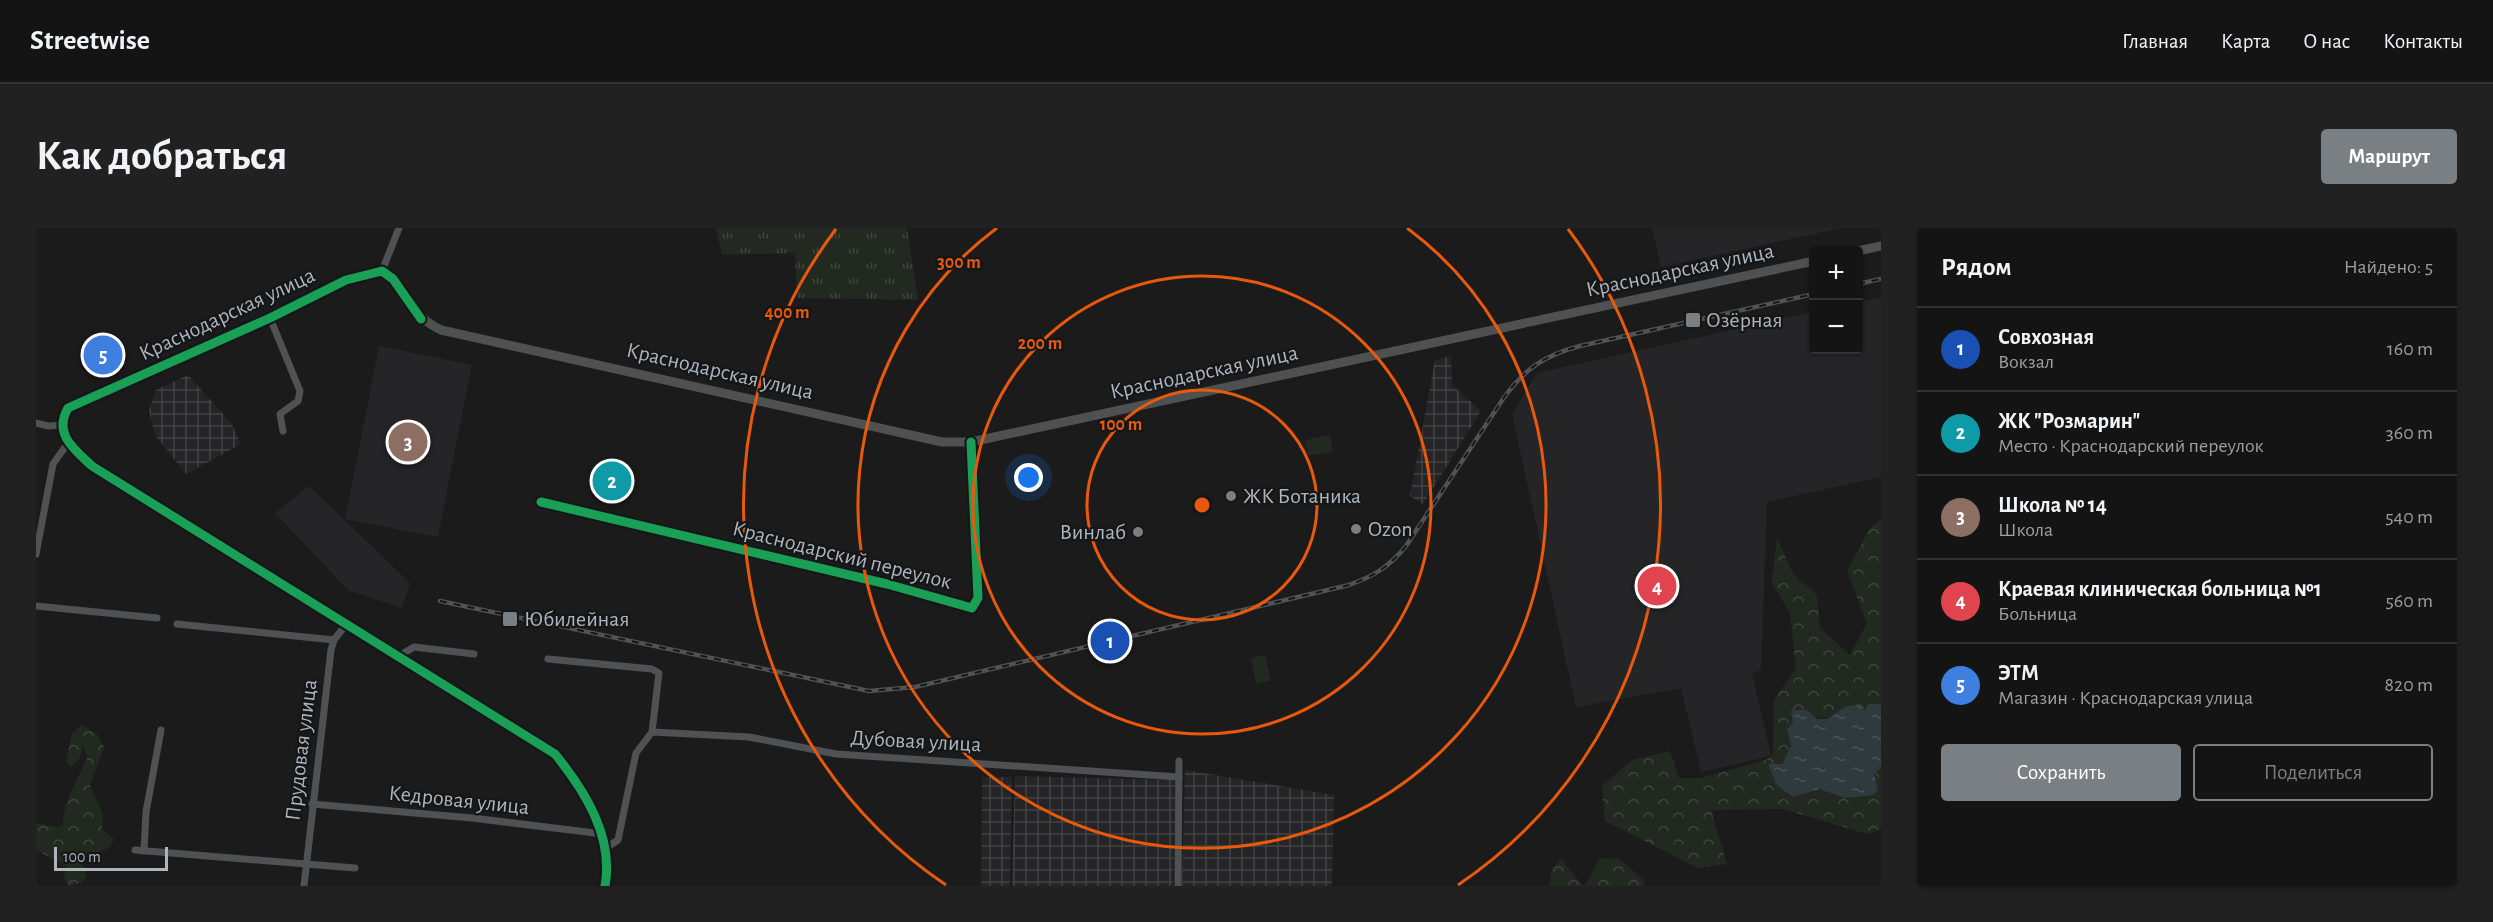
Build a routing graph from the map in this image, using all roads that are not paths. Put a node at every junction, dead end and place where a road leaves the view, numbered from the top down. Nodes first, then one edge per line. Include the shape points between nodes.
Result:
1 (399, 228) edge
2 (1881, 246) edge
3 (1863, 250) edge
4 (1809, 262) edge
5 (382, 271) junction
6 (270, 318) junction
7 (36, 423) edge
8 (63, 425) junction
9 (283, 431) dead end
10 (971, 442) junction
11 (68, 443) junction
12 (541, 502) dead end
13 (36, 503) edge
14 (45, 504) junction
15 (36, 554) edge
16 (36, 606) edge
17 (156, 618) dead end
18 (347, 623) junction
19 (177, 624) dead end
20 (334, 640) junction
21 (474, 654) dead end
22 (399, 656) junction
23 (548, 659) dead end
24 (160, 730) dead end
25 (652, 732) junction
26 (1179, 761) dead end
27 (1179, 777) junction
28 (312, 804) junction
29 (603, 834) junction
30 (606, 848) junction
31 (135, 850) dead end
32 (144, 851) junction
33 (306, 862) junction
34 (355, 868) dead end
35 (304, 886) edge
36 (605, 886) edge
37 (1178, 886) edge

1 - 5 street
2 - 3 main road
4 - 10 main road, Краснодарская улица
5 - 6 main road, Краснодарская улица via 346,280
5 - 10 main road, Краснодарская улица via 393,279 421,319 441,330 942,442
6 - 8 main road, Краснодарская улица via 68,408
6 - 9 street via 300,391 298,401 279,417
7 - 8 street
8 - 11 main road
10 - 12 street, Краснодарский переулок via 978,598 972,608 887,584
11 - 14 street via 53,464
11 - 18 main road via 92,466
13 - 14 street
14 - 15 street
16 - 17 street
18 - 20 street, Прудовая улица
18 - 22 main road
19 - 20 street
20 - 28 street, Прудовая улица
21 - 22 street via 414,646
22 - 29 main road via 555,754 576,782
23 - 25 street via 652,669 659,673
24 - 32 street via 146,812
25 - 27 street, Дубовая улица via 749,738 836,754
25 - 30 street via 636,753 618,840
26 - 27 street
27 - 37 street
28 - 29 street, Кедровая улица
28 - 33 street, Прудовая улица
29 - 30 main road
30 - 36 main road via 609,867
31 - 32 street
32 - 33 street
33 - 34 street
33 - 35 street, Прудовая улица

